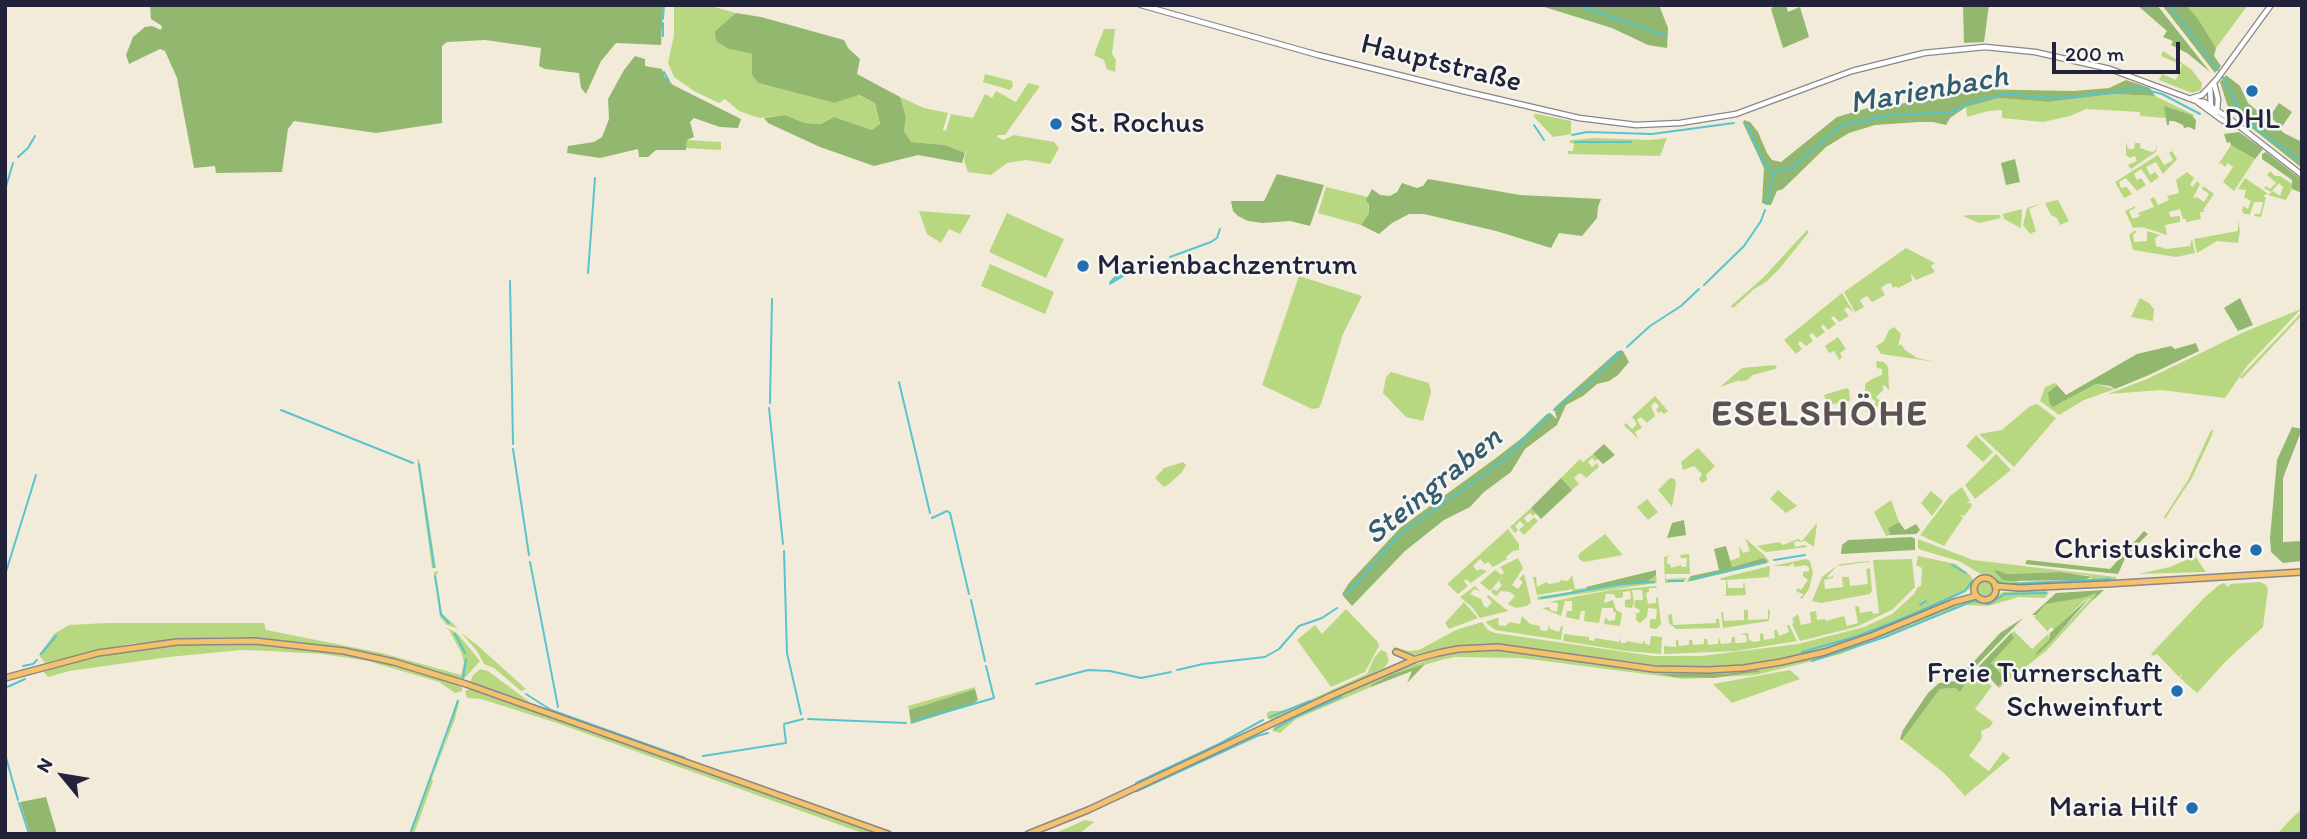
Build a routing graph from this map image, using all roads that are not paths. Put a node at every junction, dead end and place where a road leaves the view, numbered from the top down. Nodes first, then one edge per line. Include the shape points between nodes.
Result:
1 (1141, 5) edge
2 (2271, 5) edge
3 (2211, 85) junction
4 (2193, 100) junction
5 (2210, 109) junction
6 (2217, 113) junction
7 (2302, 176) edge
8 (2302, 572) edge
9 (1996, 589) junction
10 (1975, 593) junction
11 (1416, 659) junction
12 (1399, 666) junction
13 (5, 678) edge
14 (888, 834) edge
15 (1028, 834) edge

1 - 4 street, Hauptstraße via 1346,62 1621,124 1658,125 1736,114 1873,65 1975,47 2072,58
2 - 3 street
3 - 4 street
3 - 5 street
3 - 6 street via 2218,99
4 - 5 street, Hauptstraße
5 - 6 street, Hauptstraße
6 - 7 street, Hauptstraße
8 - 9 main road
9 - 10 main road via 1989,600
9 - 10 main road via 1989,579 1982,579 1976,583
10 - 11 main road via 1848,645 1753,667 1654,669 1499,647 1458,649
11 - 12 main road
11 - 12 main road via 1396,652
12 - 15 main road
13 - 14 main road via 98,653 177,642 255,641 344,651 441,676

